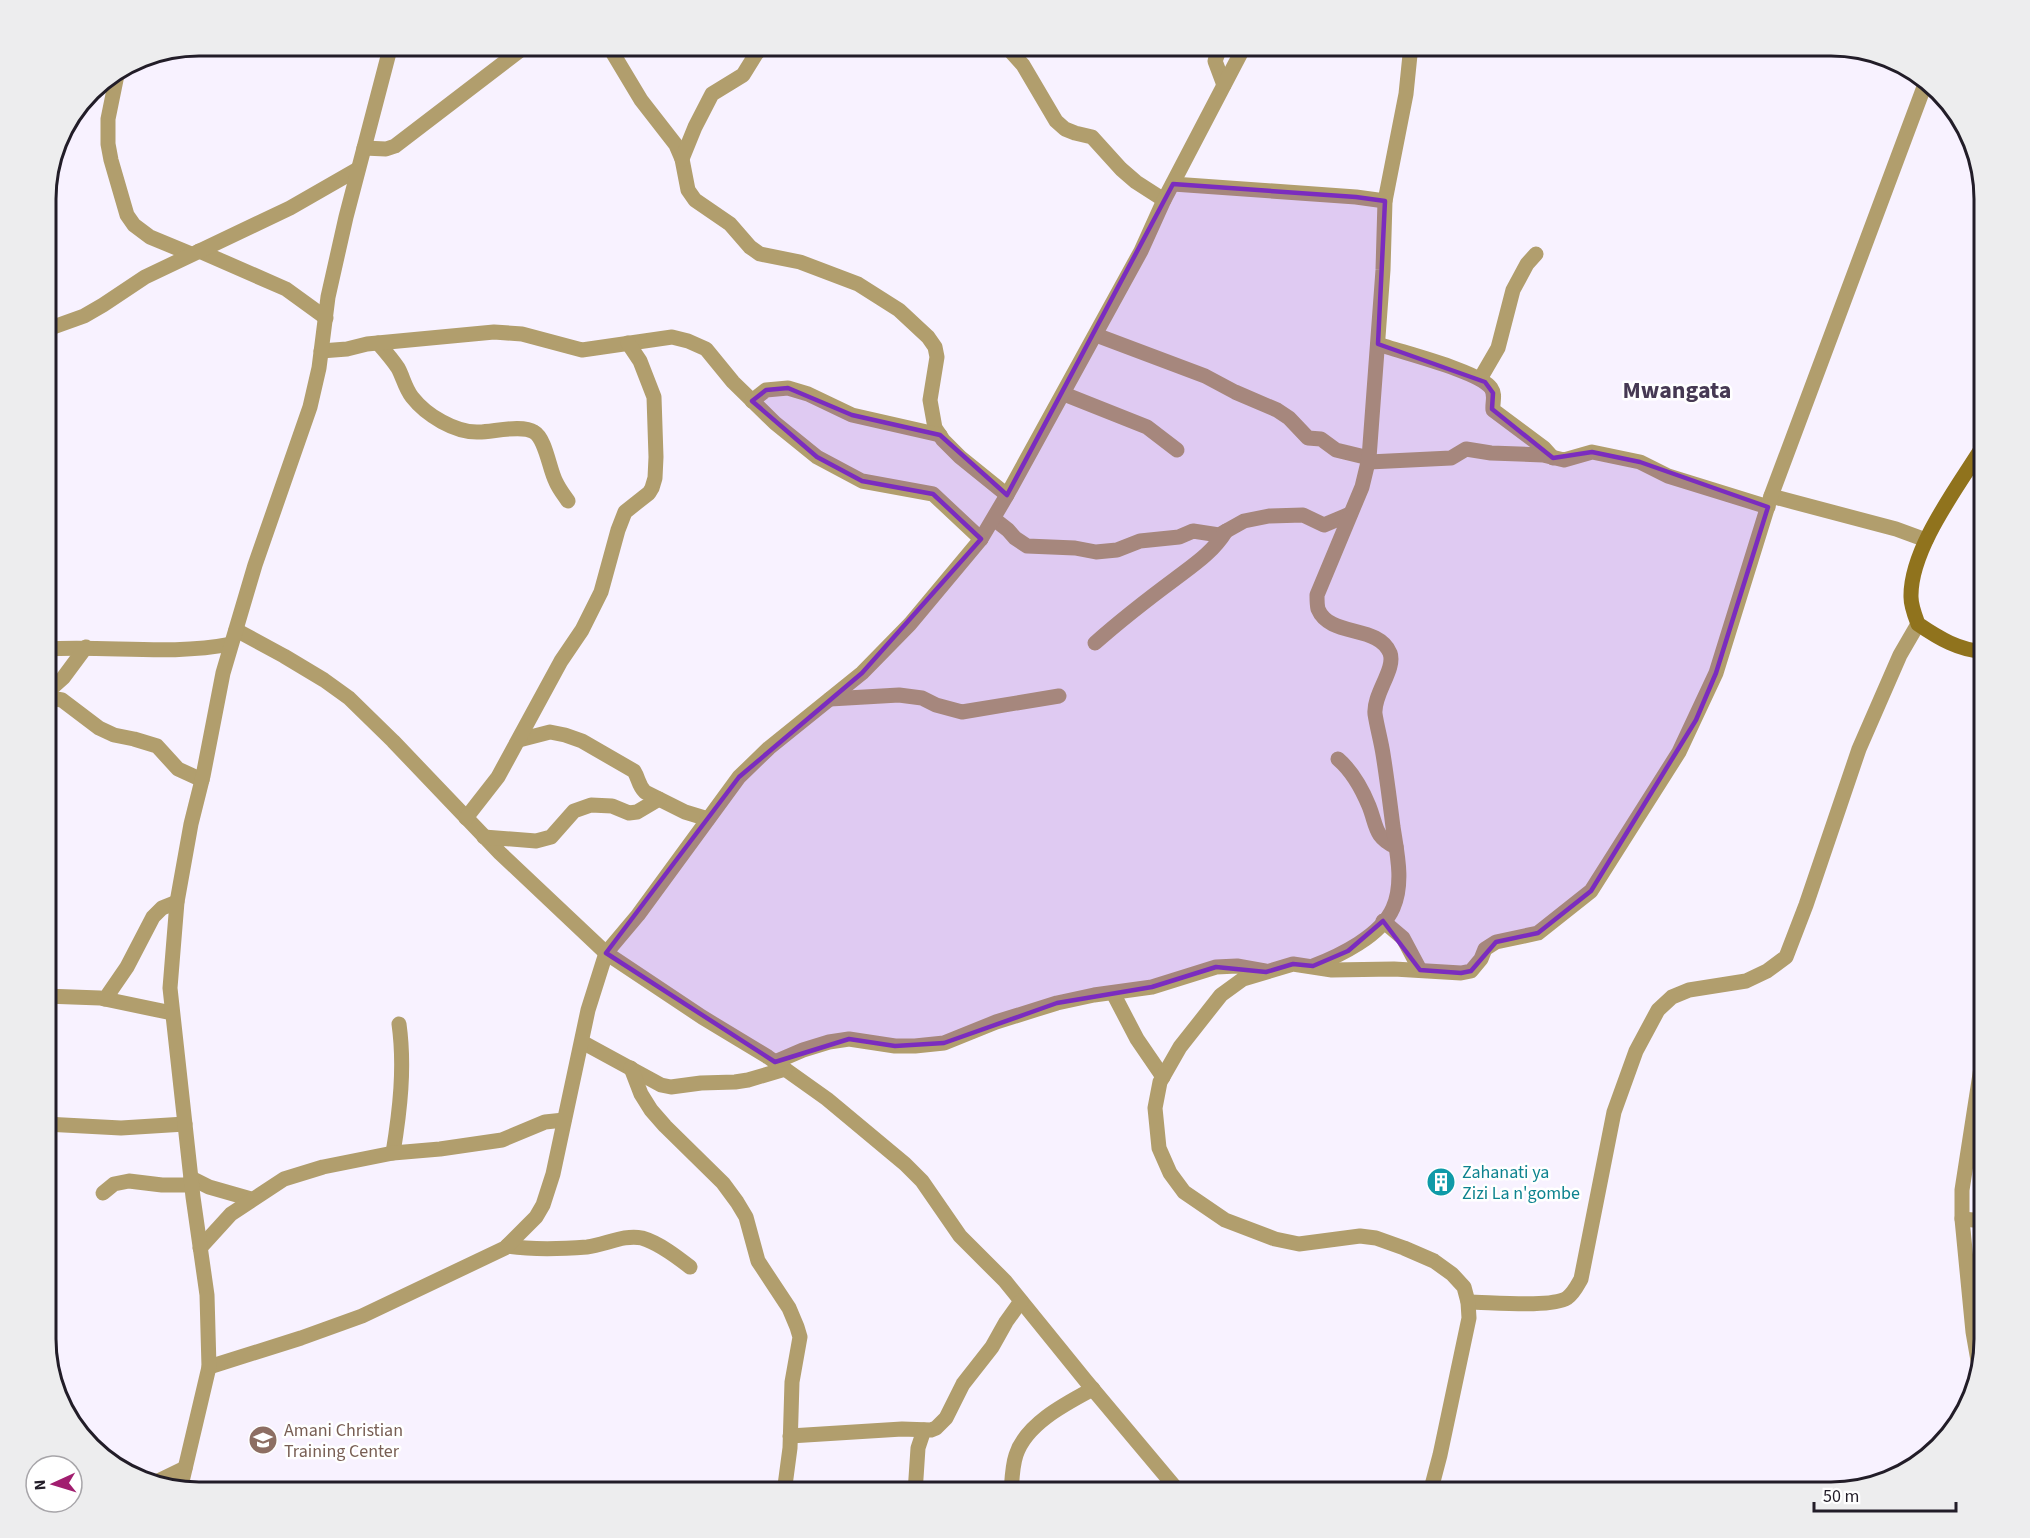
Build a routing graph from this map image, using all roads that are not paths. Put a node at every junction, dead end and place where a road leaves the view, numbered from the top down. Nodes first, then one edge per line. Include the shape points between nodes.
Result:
1 (388, 56) edge
2 (512, 56) edge
3 (615, 56) edge
4 (755, 56) edge
5 (1015, 56) edge
6 (1217, 56) edge
7 (1239, 56) edge
8 (1410, 56) edge
9 (116, 82) edge
10 (1224, 85) junction
11 (1923, 89) edge
12 (364, 148) junction
13 (682, 159) junction
14 (358, 170) junction
15 (1173, 184) junction
16 (1164, 200) junction
17 (1385, 201) junction
18 (195, 252) junction
19 (1536, 254) dead end
20 (326, 318) junction
21 (56, 326) edge
22 (1096, 335) junction
23 (378, 343) junction
24 (628, 343) junction
25 (1378, 344) junction
26 (321, 351) junction
27 (1480, 379) junction
28 (1064, 394) junction
29 (752, 401) junction
30 (940, 435) junction
31 (1177, 450) dead end
32 (1553, 458) junction
33 (1369, 460) junction
34 (1974, 461) edge
35 (1007, 495) junction
36 (568, 501) dead end
37 (1770, 501) junction
38 (1350, 514) junction
39 (994, 519) junction
40 (1226, 531) junction
41 (981, 539) junction
42 (1926, 540) junction
43 (1918, 624) junction
44 (233, 637) junction
45 (1095, 643) dead end
46 (86, 647) junction
47 (56, 648) edge
48 (1974, 648) edge
49 (56, 685) edge
50 (1059, 696) dead end
51 (56, 698) edge
52 (830, 699) junction
53 (519, 740) junction
54 (1338, 759) dead end
55 (202, 780) junction
56 (659, 800) junction
57 (466, 818) junction
58 (708, 819) junction
59 (484, 837) junction
60 (1396, 847) junction
61 (177, 902) junction
62 (1383, 921) junction
63 (606, 952) junction
64 (1313, 966) junction
65 (1420, 970) junction
66 (1266, 972) junction
67 (1113, 993) junction
68 (56, 997) edge
69 (105, 999) junction
70 (172, 1013) junction
71 (399, 1024) dead end
72 (582, 1042) junction
73 (780, 1066) junction
74 (631, 1068) junction
75 (1163, 1077) junction
76 (1974, 1106) edge
77 (564, 1120) junction
78 (185, 1124) junction
79 (56, 1125) edge
80 (393, 1153) junction
81 (191, 1181) junction
82 (103, 1193) dead end
83 (251, 1199) junction
84 (1962, 1219) junction
85 (1974, 1220) edge
86 (507, 1246) junction
87 (200, 1248) junction
88 (690, 1267) dead end
89 (1021, 1301) junction
90 (1468, 1302) junction
91 (1974, 1338) edge
92 (209, 1367) junction
93 (1093, 1389) junction
94 (924, 1430) junction
95 (790, 1436) junction
96 (185, 1468) junction
97 (164, 1478) edge
98 (182, 1481) edge
99 (785, 1482) edge
100 (916, 1482) edge
101 (1012, 1482) edge
102 (1171, 1482) edge
103 (1433, 1482) edge

1 - 12 street
2 - 12 street via 395,146
3 - 13 street
4 - 13 street via 743,75 712,94
5 - 16 street via 1056,121 1065,129 1092,137 1121,169
6 - 10 street via 1215,61
7 - 10 street
8 - 17 street
9 - 18 street via 108,119 108,144 127,215 150,237
10 - 15 street
11 - 37 street
12 - 14 street
13 - 30 street via 694,200 730,224 750,247 760,254 800,262 858,284 899,310 928,337 937,357 930,400
14 - 18 street via 290,208
14 - 20 street
15 - 16 street
15 - 17 street
16 - 22 street
17 - 25 street
18 - 20 street via 286,290
18 - 21 street via 84,316
19 - 27 street via 1513,290 1498,348
20 - 26 street
22 - 28 street
22 - 33 street via 1205,376 1276,410 1308,438 1322,439 1336,450
23 - 24 street via 494,332 522,334 582,350
23 - 26 street
23 - 36 street via 399,370 411,396 423,410 442,421 461,430 534,432 542,441 555,481
24 - 29 street via 672,337 706,349
24 - 53 street via 640,361 654,397 656,457 652,488 625,512 601,592
25 - 27 street
25 - 33 street
26 - 44 street via 310,407
27 - 32 street via 1493,393 1493,410
28 - 31 street via 1147,427
28 - 35 street
29 - 30 street via 766,390 788,388 852,415
29 - 41 street via 817,457 862,481 933,494
30 - 35 street via 960,457
32 - 33 street via 1466,449 1451,458
32 - 37 street via 1564,460 1592,452 1640,462 1675,478
33 - 38 street
34 - 42 main road
35 - 39 street
37 - 42 street via 1896,529
37 - 65 street via 1716,673 1696,720 1591,891 1538,933 1496,942 1485,949 1471,971 1461,974
38 - 40 street via 1324,525 1303,515 1269,516 1244,521
38 - 60 street via 1317,595 1318,609 1336,625 1377,639 1391,656 1375,713
39 - 40 street via 1027,546 1096,552 1193,531 1214,535
39 - 41 street
40 - 45 street via 1217,546 1199,562
41 - 52 street via 910,624
42 - 43 main road via 1910,599
43 - 48 main road via 1941,640
43 - 90 street via 1900,655 1859,749 1786,957 1746,981 1689,990 1672,997 1658,1010 1635,1051 1614,1112 1581,1279 1574,1293 1551,1303
44 - 46 street via 207,649
44 - 55 street
44 - 57 street via 284,656 349,698
46 - 47 street
46 - 49 street
50 - 52 street via 962,712 922,698 899,695
51 - 55 street via 99,728 157,746 178,769
52 - 58 street via 739,777
53 - 56 street via 550,732 582,741 634,771 640,787
53 - 57 street via 498,777
54 - 60 street via 1353,775 1378,835
55 - 61 street
56 - 58 street
56 - 59 street via 628,813 612,806 591,805 574,811 551,837 536,841
57 - 59 street
58 - 63 street
59 - 63 street
60 - 62 street via 1396,897
61 - 69 street via 153,917
61 - 70 street via 170,988
62 - 64 street via 1348,951
62 - 65 street via 1403,938
63 - 72 street
63 - 73 street
64 - 65 street via 1349,971
64 - 66 street via 1293,964
66 - 67 street via 1237,966 1216,967 1152,987
66 - 75 street via 1243,979 1221,995 1180,1047
67 - 73 street via 1057,1003 944,1043 896,1046 849,1039 829,1042 803,1050
67 - 75 street via 1137,1040
68 - 69 street
69 - 70 street
70 - 78 street
71 - 80 street via 402,1096
72 - 74 street
72 - 77 street
73 - 74 street via 748,1080 671,1087
73 - 89 street via 827,1099 905,1164 922,1181 960,1236
74 - 95 street via 651,1110 737,1202 746,1217 758,1261 789,1308 800,1337 792,1382
75 - 90 street via 1155,1108 1159,1148 1184,1192 1225,1220 1275,1239 1299,1244 1360,1236 1404,1248 1452,1274 1464,1287
76 - 84 street via 1964,1164
77 - 80 street via 545,1122 502,1140
77 - 86 street via 543,1205
78 - 79 street via 121,1128
78 - 81 street
80 - 83 street via 284,1179
81 - 82 street via 162,1185 129,1181 114,1184
81 - 83 street
81 - 87 street
83 - 87 street via 231,1214
84 - 85 street
84 - 91 street
86 - 88 street via 589,1246 639,1238 674,1254
86 - 92 street via 362,1316
87 - 92 street via 207,1295
89 - 93 street
89 - 94 street via 963,1384 946,1418 936,1428
90 - 103 street via 1468,1318
92 - 96 street
93 - 101 street via 1058,1410 1024,1438 1016,1456
93 - 102 street
94 - 95 street
94 - 100 street via 918,1448
95 - 99 street
96 - 97 street
96 - 98 street

